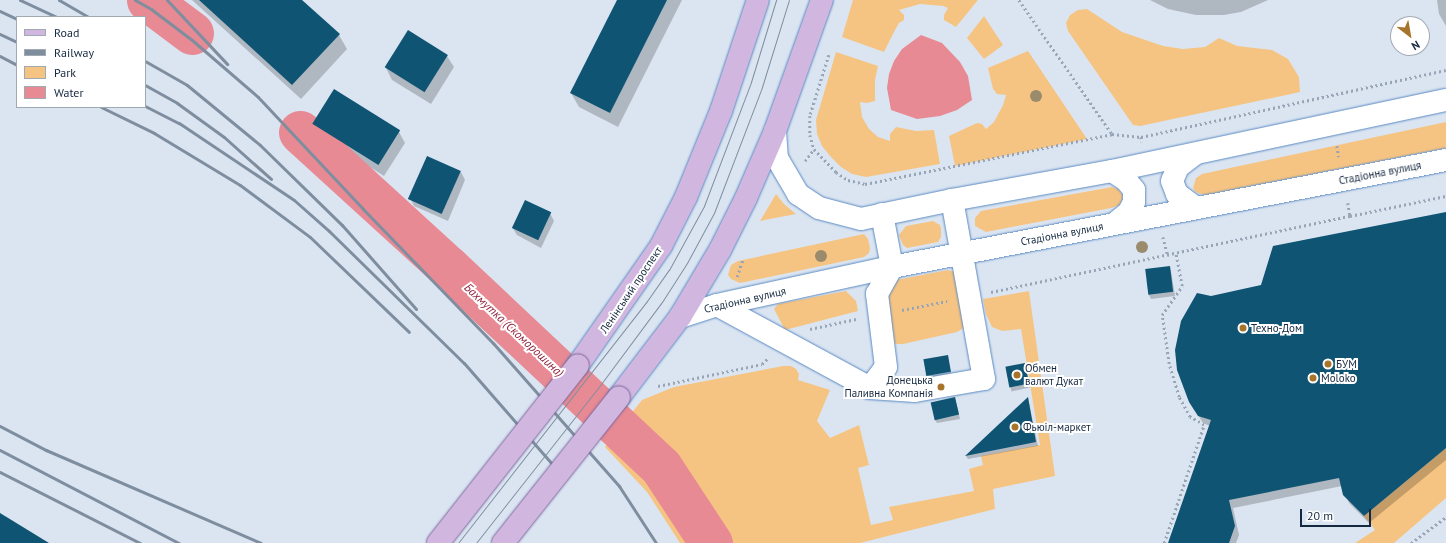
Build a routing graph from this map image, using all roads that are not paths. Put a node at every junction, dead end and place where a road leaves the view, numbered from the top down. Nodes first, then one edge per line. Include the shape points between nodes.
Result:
1 (758, 0) edge
2 (822, 0) edge
3 (1446, 100) edge
4 (775, 131) junction
5 (1195, 154) junction
6 (1446, 160) edge
7 (1112, 171) junction
8 (952, 200) junction
9 (1196, 208) junction
10 (882, 214) junction
11 (1114, 224) junction
12 (962, 253) junction
13 (892, 267) junction
14 (716, 305) junction
15 (680, 317) junction
16 (870, 388) junction
17 (438, 543) edge
18 (503, 543) edge

1 - 17 main road, Ленінський проспект, bridge via 721,111 686,197 661,246 578,365
2 - 4 main road
3 - 5 street
4 - 10 street via 777,158 798,194 819,208 860,219
4 - 15 main road via 720,250
5 - 7 street
5 - 9 street via 1178,167 1172,181 1177,194
6 - 9 street, Стадіонна вулиця
7 - 8 street
7 - 11 street via 1126,180 1134,190 1134,202 1129,212
8 - 10 street
8 - 12 street
9 - 11 street, Стадіонна вулиця
10 - 13 street
11 - 12 street, Стадіонна вулиця
12 - 13 street, Стадіонна вулиця
12 - 16 street via 984,379 915,391
13 - 14 street, Стадіонна вулиця
13 - 16 street via 877,294 886,367
14 - 15 street, Стадіонна вулиця
14 - 16 street
15 - 18 main road, bridge

